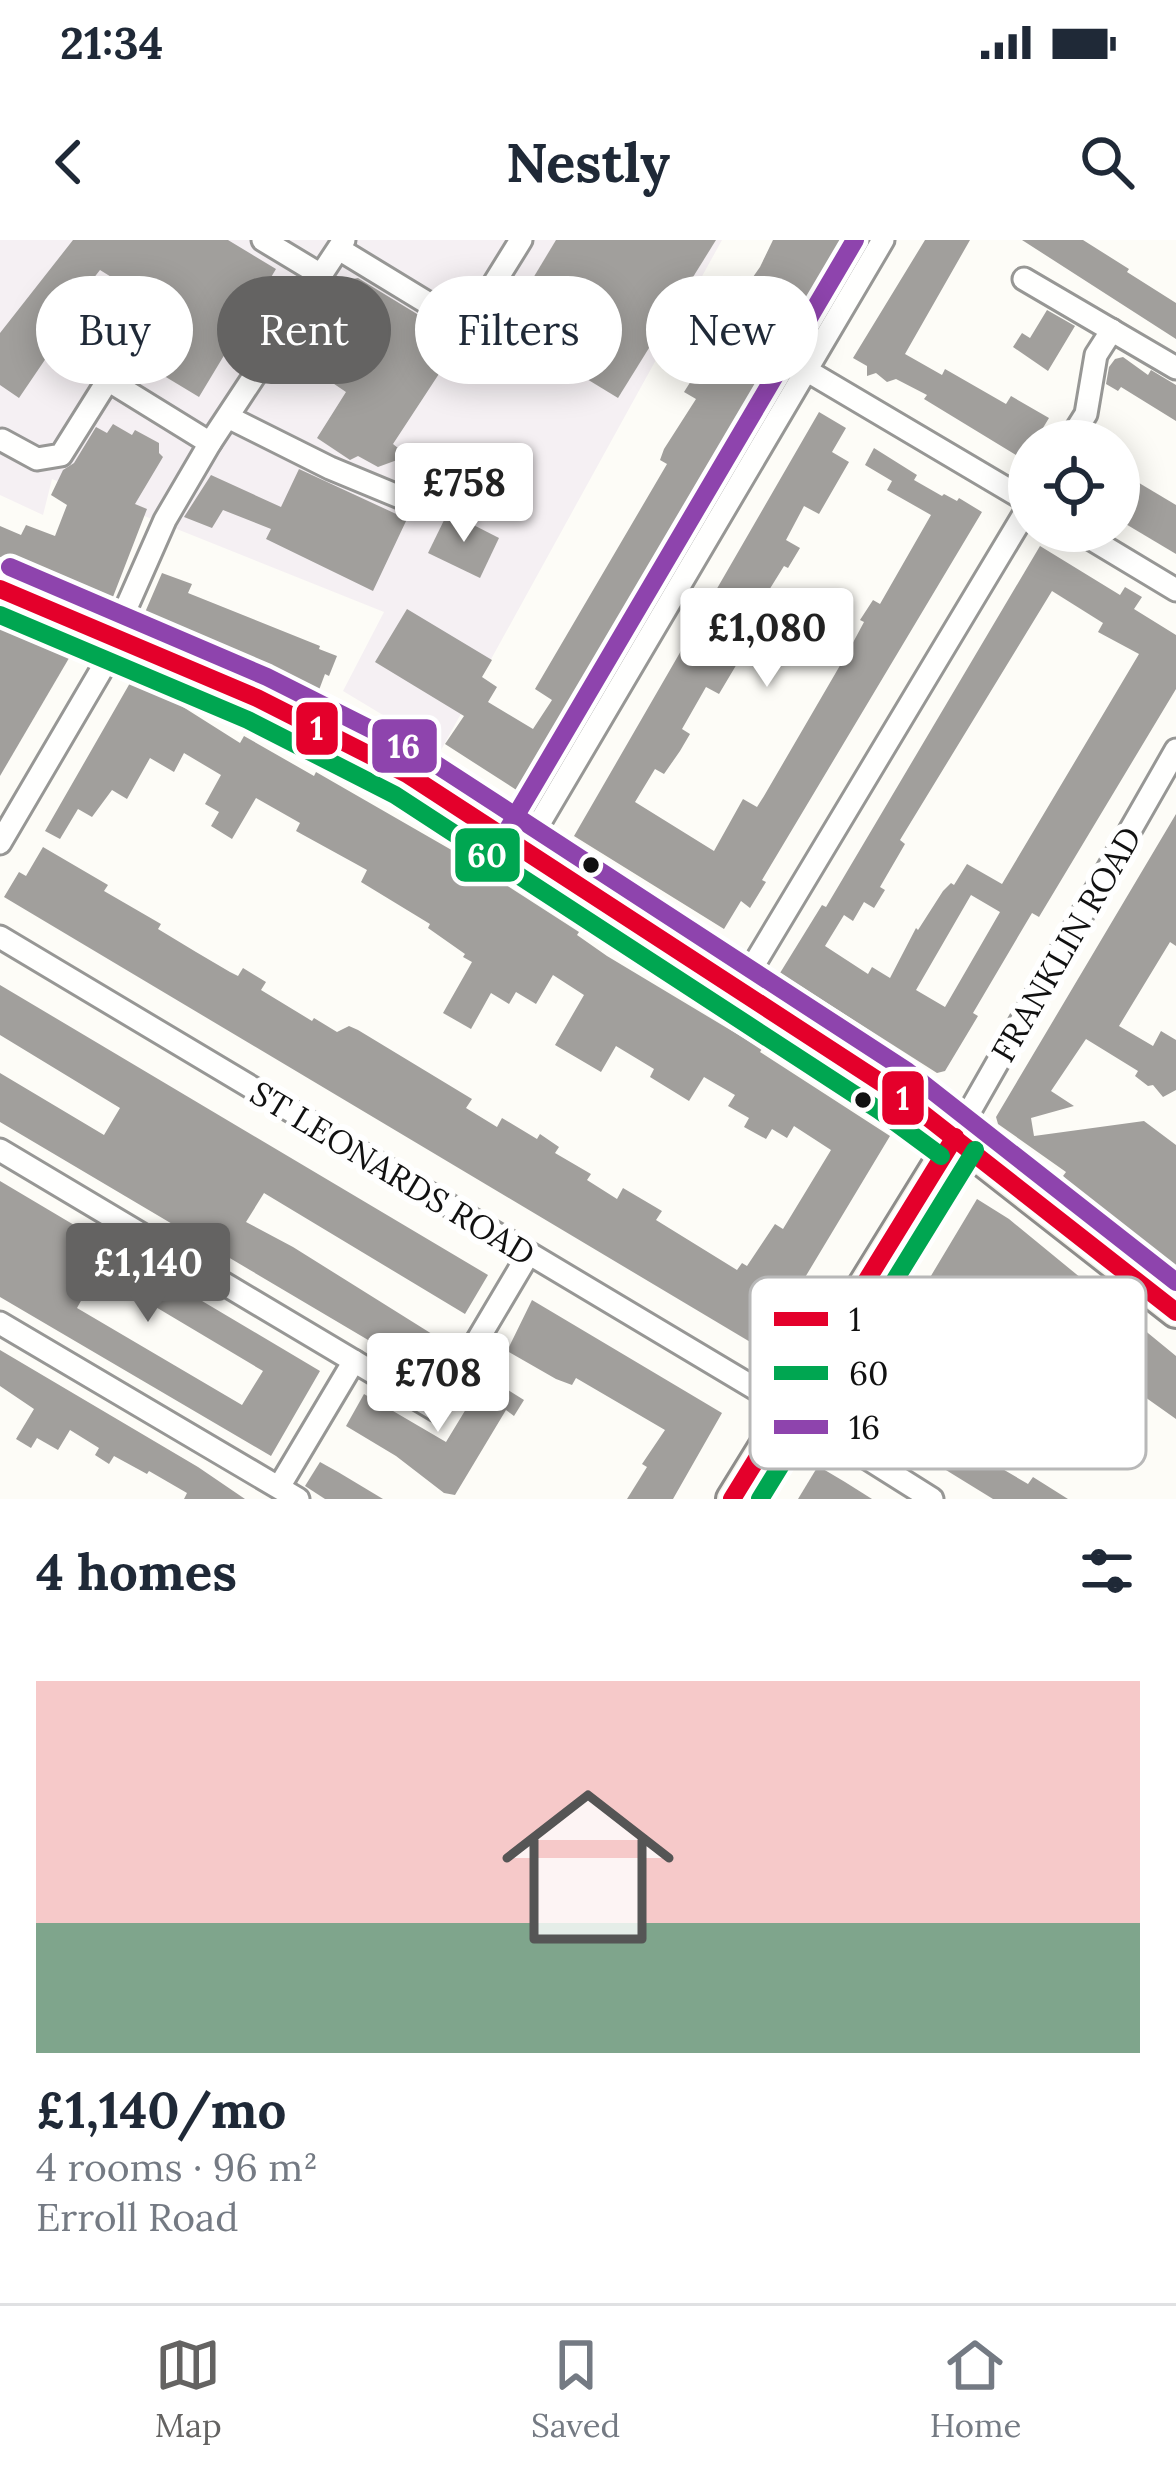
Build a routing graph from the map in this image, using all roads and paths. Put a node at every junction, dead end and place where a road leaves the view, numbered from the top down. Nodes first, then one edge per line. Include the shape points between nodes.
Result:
1 (263, 240) edge
2 (521, 240) edge
3 (883, 240) edge
4 (342, 244) edge
5 (321, 275) junction
6 (1024, 279) dead end
7 (1112, 330) junction
8 (818, 350) edge
9 (1176, 368) edge
10 (818, 377) edge
11 (105, 384) edge
12 (114, 384) edge
13 (798, 384) edge
14 (228, 417) junction
15 (1082, 420) edge
16 (2, 440) edge
17 (210, 443) junction
18 (1008, 491) edge
19 (424, 507) dead end
20 (1008, 539) edge
21 (1113, 552) edge
22 (0, 589) edge
23 (1176, 590) edge
24 (112, 640) junction
25 (1176, 750) edge
26 (0, 843) edge
27 (523, 851) junction
28 (0, 938) edge
29 (738, 991) junction
30 (956, 1137) junction
31 (0, 1150) edge
32 (528, 1255) junction
33 (868, 1277) edge
34 (1132, 1277) edge
35 (1146, 1288) edge
36 (1176, 1312) edge
37 (0, 1323) edge
38 (354, 1361) junction
39 (750, 1386) edge
40 (750, 1468) edge
41 (884, 1469) edge
42 (288, 1493) edge
43 (732, 1499) edge
44 (932, 1499) edge

1 - 5 street
2 - 4 street via 467,327
3 - 8 street
4 - 5 street
5 - 14 street
6 - 7 street
7 - 9 street
7 - 15 street via 1096,355
10 - 18 street
11 - 16 street via 61,454 38,459
12 - 17 street
13 - 27 street
14 - 17 street
14 - 19 street
17 - 24 street
20 - 29 street
21 - 23 street
22 - 24 main road
24 - 26 street via 109,658
24 - 27 main road via 347,738
25 - 30 street, FRANKLIN ROAD
27 - 29 main road
28 - 32 street, ST LEONARDS ROAD
29 - 30 main road
30 - 33 main road
30 - 34 main road
31 - 38 street
32 - 38 street via 436,1410
32 - 39 street, ST LEONARDS ROAD
35 - 36 main road
37 - 42 street
38 - 42 street
40 - 43 main road
41 - 44 street, ST LEONARDS ROAD

